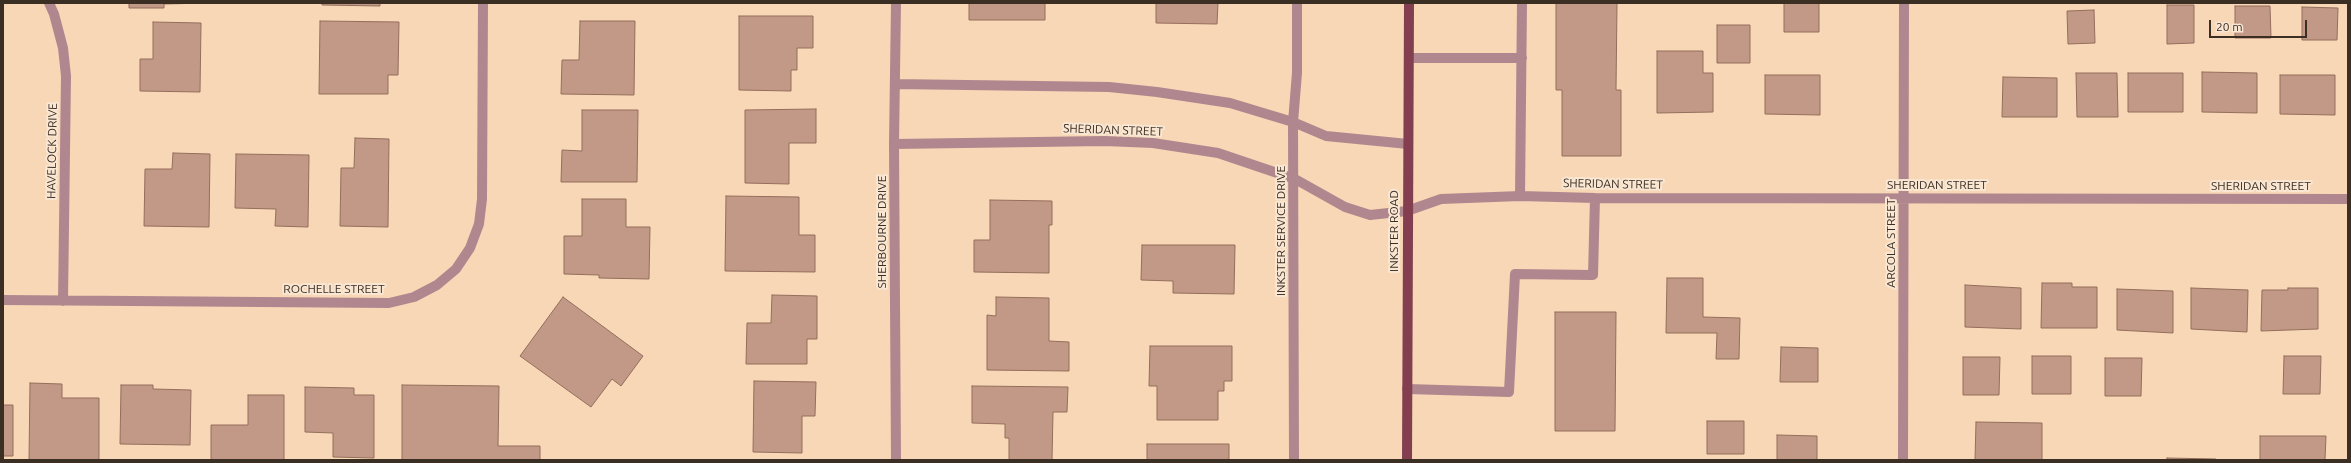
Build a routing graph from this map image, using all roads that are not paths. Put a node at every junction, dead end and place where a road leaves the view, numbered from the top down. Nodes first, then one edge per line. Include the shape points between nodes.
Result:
1 (49, 3) edge
2 (483, 3) edge
3 (896, 3) edge
4 (1297, 3) edge
5 (1409, 3) edge
6 (1522, 3) edge
7 (1904, 3) edge
8 (1409, 58) junction
9 (1522, 58) junction
10 (895, 84) junction
11 (1293, 122) junction
12 (894, 144) junction
13 (1408, 144) junction
14 (1295, 179) junction
15 (1520, 196) junction
16 (1594, 198) junction
17 (1904, 198) junction
18 (2348, 199) edge
19 (1407, 211) junction
20 (3, 300) edge
21 (63, 301) junction
22 (1407, 389) junction
23 (896, 460) edge
24 (1294, 460) edge
25 (1407, 460) edge
26 (1903, 460) edge

1 - 21 street, HAVELOCK DRIVE via 63,48 66,76
2 - 21 street, ROCHELLE STREET via 480,224 470,248 456,269 437,285 414,297 389,303
3 - 10 street, SHERBOURNE DRIVE
4 - 11 street, INKSTER SERVICE DRIVE via 1297,73
5 - 8 main road, INKSTER ROAD
6 - 9 street
7 - 17 street, ARCOLA STREET
8 - 9 street
8 - 13 main road, INKSTER ROAD
9 - 15 street
10 - 11 street via 1109,87 1230,103
10 - 12 street, SHERBOURNE DRIVE
11 - 13 street via 1326,136
11 - 14 street, INKSTER SERVICE DRIVE
12 - 14 street, SHERIDAN STREET via 1105,141 1153,143 1218,153
12 - 23 street, SHERBOURNE DRIVE
13 - 19 main road, INKSTER ROAD
14 - 19 street, SHERIDAN STREET via 1344,207 1370,214
14 - 24 street, INKSTER SERVICE DRIVE
15 - 16 street, SHERIDAN STREET
15 - 19 street, SHERIDAN STREET via 1441,199
16 - 17 street, SHERIDAN STREET
16 - 22 street via 1593,275 1515,274 1510,392
17 - 18 street, SHERIDAN STREET
17 - 26 street, ARCOLA STREET
19 - 22 main road, INKSTER ROAD
20 - 21 street, ROCHELLE STREET
22 - 25 main road, INKSTER ROAD

